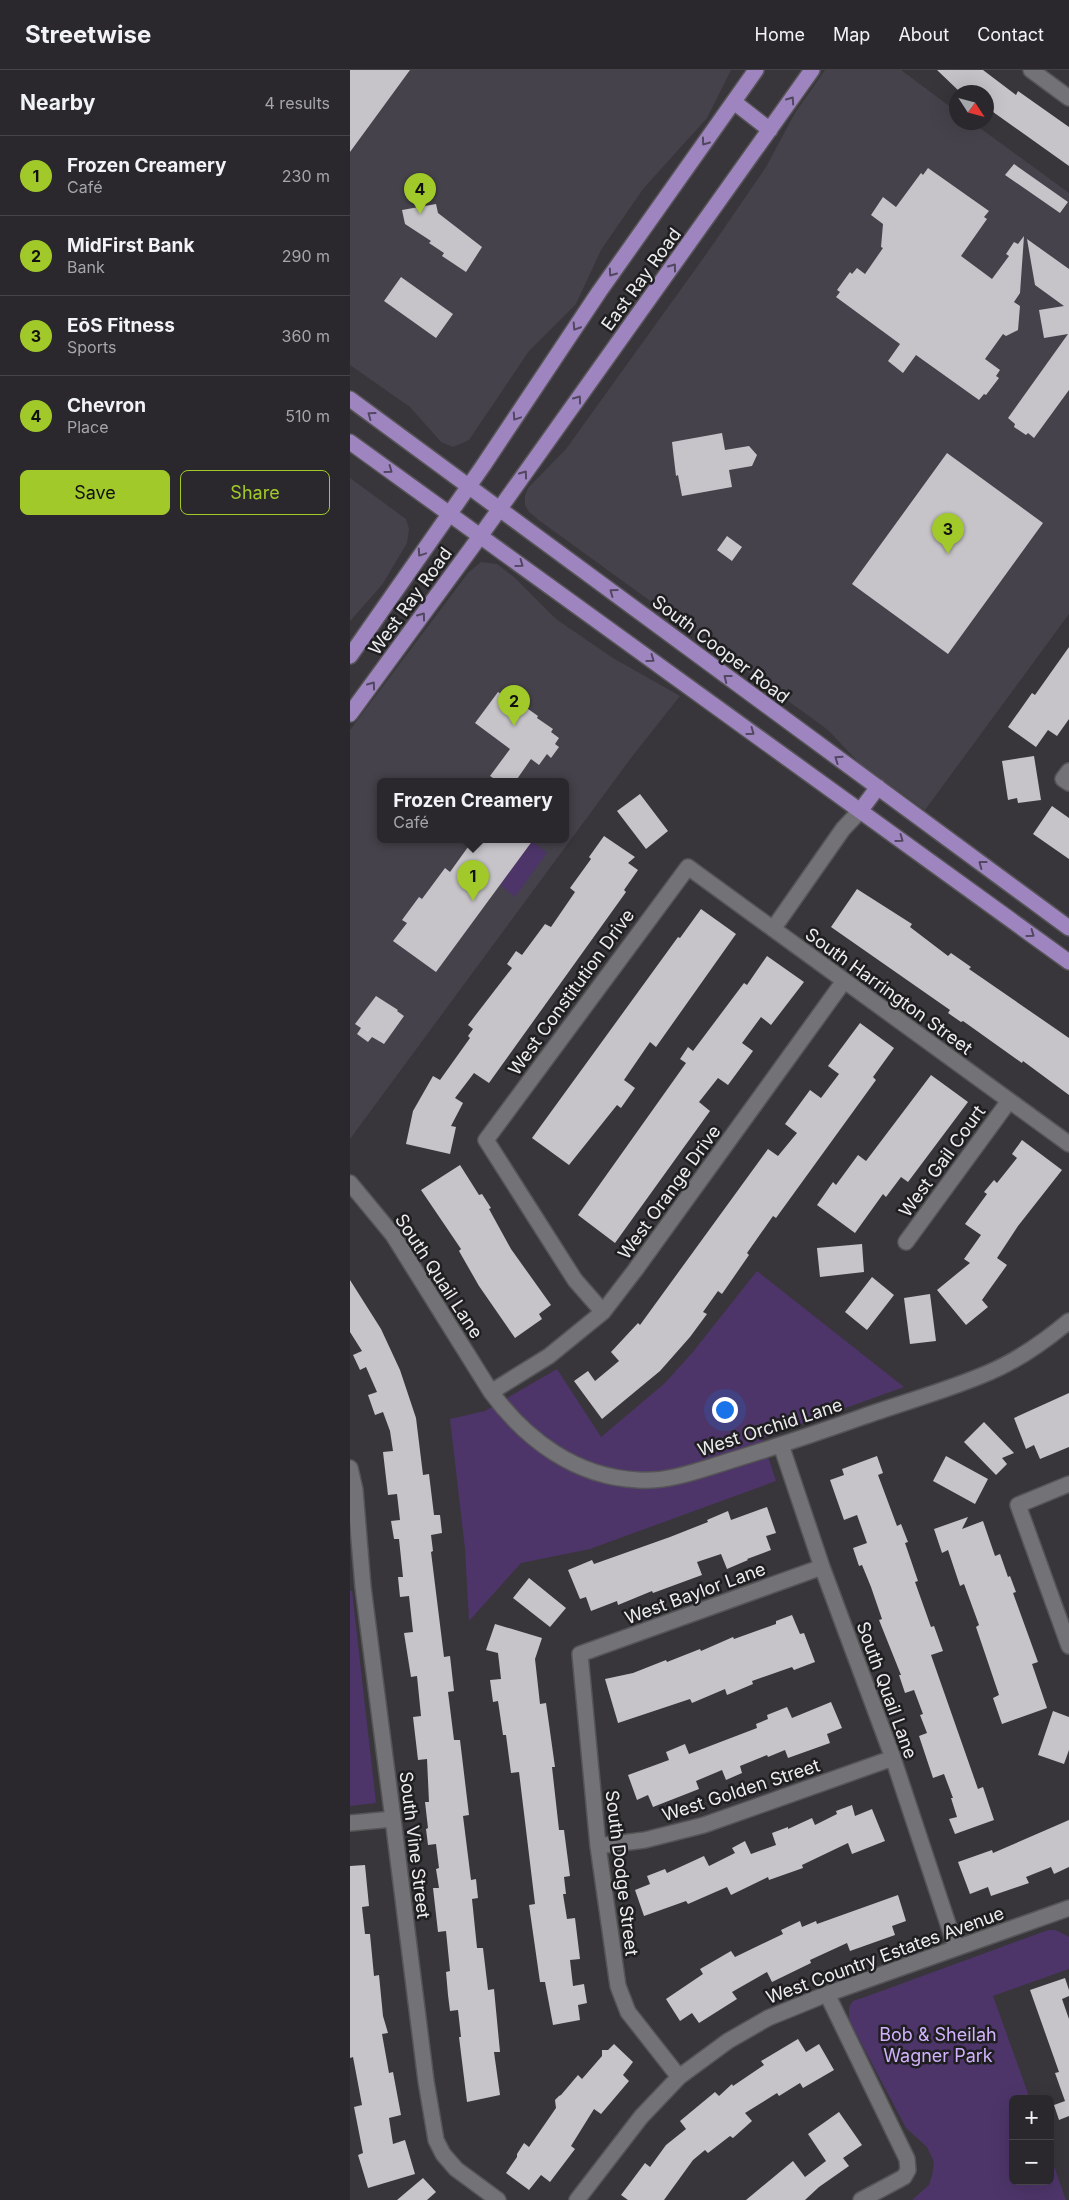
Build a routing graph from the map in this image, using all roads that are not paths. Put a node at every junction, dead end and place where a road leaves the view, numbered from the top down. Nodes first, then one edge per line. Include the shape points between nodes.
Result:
1 (756, 70) edge
2 (812, 70) edge
3 (1031, 70) edge
4 (1069, 98) edge
5 (734, 102) junction
6 (770, 130) junction
7 (350, 400) edge
8 (350, 442) edge
9 (469, 486) junction
10 (499, 509) junction
11 (449, 513) junction
12 (480, 535) junction
13 (350, 656) edge
14 (350, 714) edge
15 (878, 787) junction
16 (860, 810) junction
17 (688, 867) joint
18 (1069, 928) edge
19 (772, 929) junction
20 (1069, 962) edge
21 (844, 981) junction
22 (1009, 1102) junction
23 (1069, 1144) edge
24 (350, 1183) edge
25 (906, 1242) dead end
26 (603, 1312) junction
27 (1066, 1329) edge
28 (491, 1392) junction
29 (781, 1446) junction
30 (350, 1468) edge
31 (1069, 1484) edge
32 (822, 1567) junction
33 (1069, 1646) edge
34 (580, 1654) joint
35 (893, 1758) junction
36 (392, 1820) junction
37 (350, 1823) edge
38 (598, 1846) junction
39 (1069, 1908) edge
40 (956, 1948) junction
41 (828, 1994) junction
42 (679, 2077) junction
43 (498, 2200) edge
44 (577, 2200) edge
45 (861, 2200) edge

1 - 5 main road, East Ray Road
6 -> 2 main road, East Ray Road
3 - 4 street
5 - 6 main road
5 -> 9 main road, East Ray Road via 599,292
10 -> 6 main road, East Ray Road
9 -> 7 main road, South Cooper Road
8 -> 11 main road
9 - 10 main road, South Cooper Road
9 - 11 main road, East Ray Road
10 - 12 main road, West Ray Road
15 -> 10 main road, South Cooper Road
11 - 12 main road
11 -> 13 main road, West Ray Road
14 -> 12 main road, West Ray Road
12 -> 16 main road
15 - 16 main road
18 -> 15 main road, South Cooper Road
16 - 19 street
16 -> 20 main road
17 - 19 street, South Harrington Street
17 - 26 street, West Constitution Drive via 486,1140 575,1280
19 - 21 street, South Harrington Street
21 - 22 street, South Harrington Street
21 - 26 street, West Orange Drive
22 - 23 street, South Harrington Street
22 - 25 street, West Gail Court
24 - 28 street, South Quail Lane via 393,1235
26 - 28 street, West Orange Drive via 548,1356
27 - 29 street, West Orchid Lane via 990,1372
28 - 29 street, West Orchid Lane via 522,1430 547,1449 575,1466 612,1476 660,1481
29 - 32 street, South Quail Lane
30 - 36 street, South Vine Street
31 - 33 street via 1018,1505
32 - 34 street, West Baylor Lane
32 - 35 street, South Quail Lane
34 - 38 street, South Dodge Street
35 - 38 street, West Golden Street via 704,1825 645,1840
35 - 40 street, South Quail Lane
36 - 37 street
36 - 43 street, South Vine Street via 436,2140 456,2169
38 - 42 street, South Dodge Street via 618,1986 628,2012
39 - 40 street, West Country Estates Avenue
40 - 41 street, West Country Estates Avenue
41 - 42 street, West Country Estates Avenue via 768,2018 728,2041
41 - 45 street via 907,2160 908,2170 904,2176
42 - 44 street, West Country Estates Avenue via 641,2117

